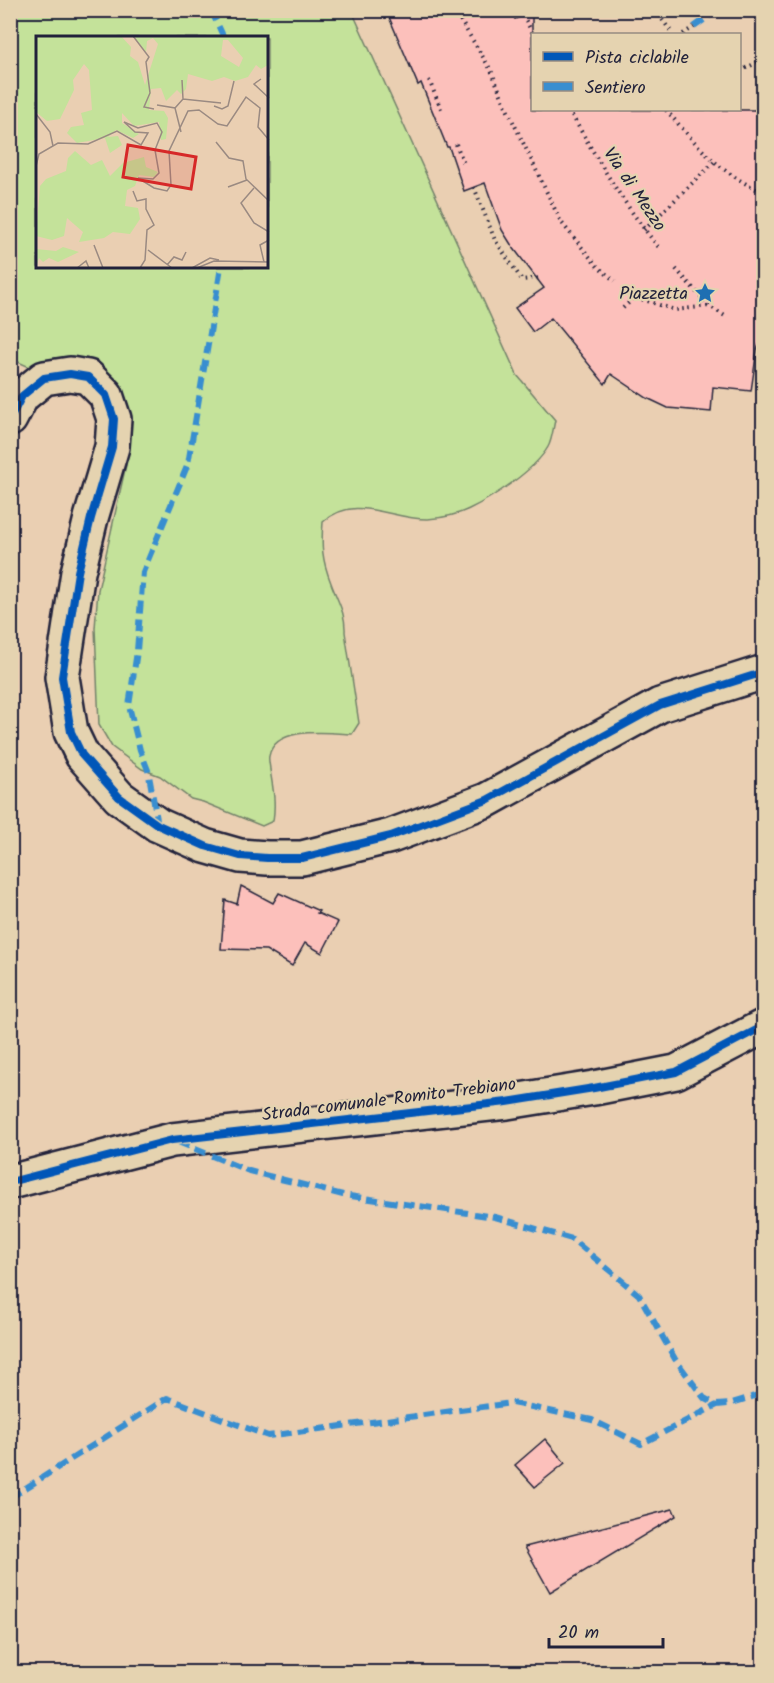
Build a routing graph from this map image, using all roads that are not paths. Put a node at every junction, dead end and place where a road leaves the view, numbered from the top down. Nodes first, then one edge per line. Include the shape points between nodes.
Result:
1 (10, 419) edge
2 (764, 672) edge
3 (764, 1026) edge
4 (10, 1182) edge

1 - 2 street via 22,396 44,378 70,374 88,377 106,395 114,419 112,447 78,572 62,677 71,732 82,755 119,797 158,825 206,846 240,856 302,858 392,836 487,800 660,705
3 - 4 street, Strada comunale Romito Trebiano via 676,1072 507,1102 172,1140

